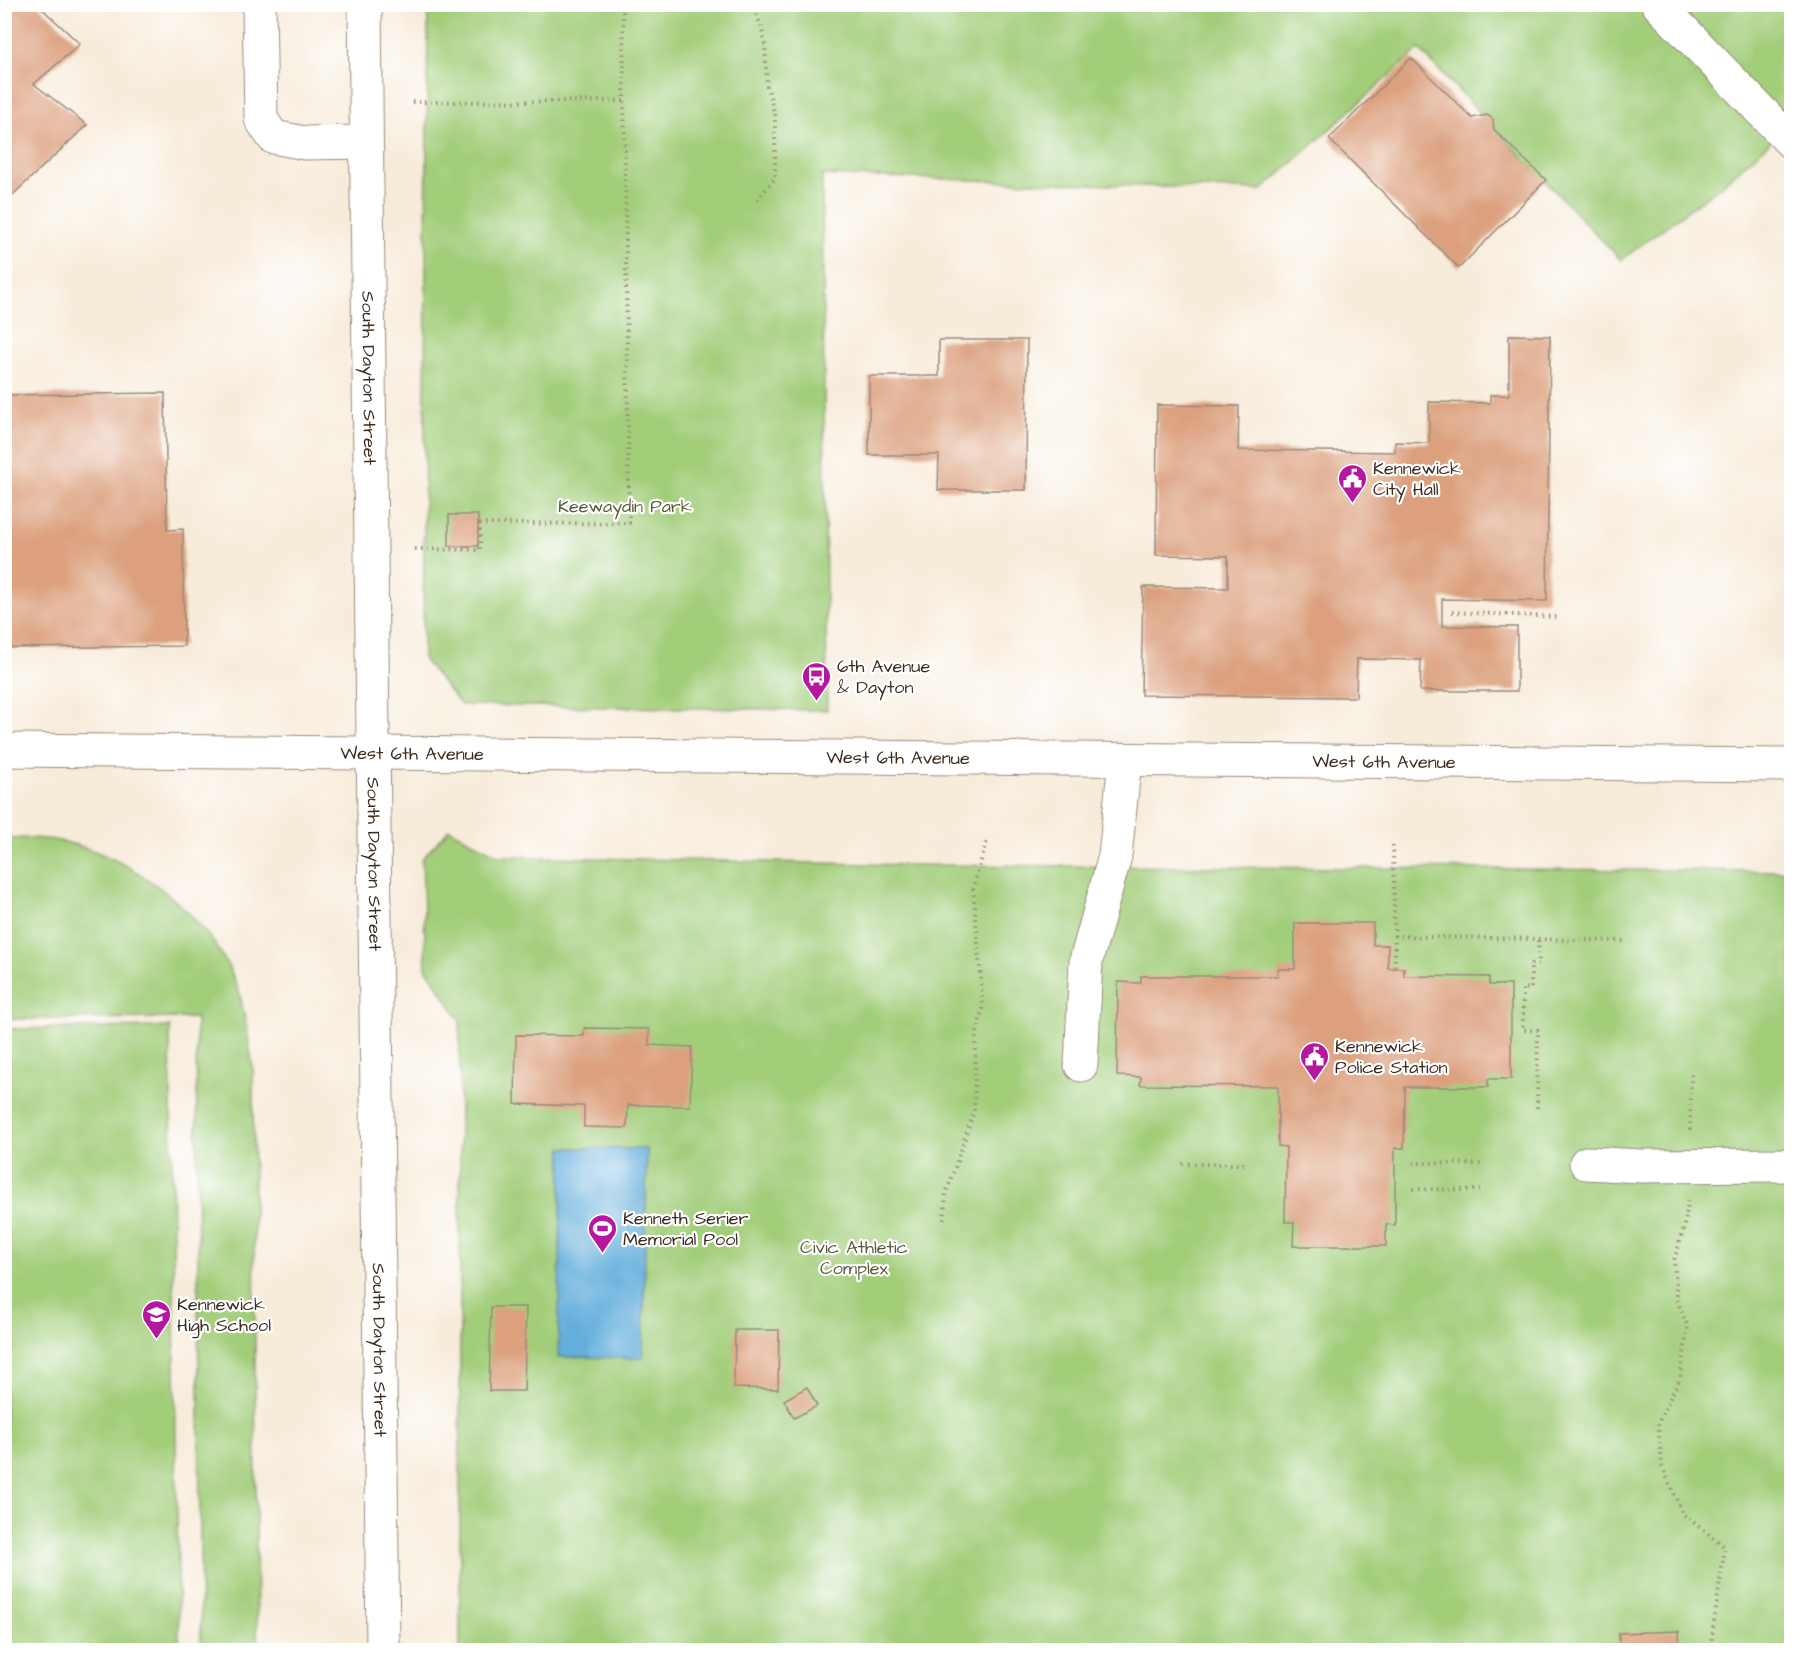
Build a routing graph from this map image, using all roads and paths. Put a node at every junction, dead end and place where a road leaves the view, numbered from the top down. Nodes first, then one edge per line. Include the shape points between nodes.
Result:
1 (259, 4) edge
2 (365, 4) edge
3 (623, 4) edge
4 (751, 4) edge
5 (1658, 4) edge
6 (624, 101) junction
7 (412, 102) dead end
8 (366, 142) junction
9 (1791, 143) edge
10 (757, 200) dead end
11 (415, 549) dead end
12 (1452, 612) dead end
13 (1559, 616) dead end
14 (4, 750) edge
15 (373, 754) junction
16 (1125, 760) junction
17 (1791, 765) edge
18 (988, 838) dead end
19 (1393, 845) dead end
20 (1394, 936) junction
21 (1538, 938) junction
22 (1626, 941) dead end
23 (1395, 968) dead end
24 (1081, 1065) dead end
25 (1691, 1074) dead end
26 (1537, 1108) dead end
27 (1690, 1138) dead end
28 (1413, 1163) dead end
29 (1586, 1163) dead end
30 (1182, 1164) dead end
31 (1244, 1164) dead end
32 (1481, 1164) dead end
33 (1791, 1165) edge
34 (1413, 1189) dead end
35 (1480, 1190) dead end
36 (1688, 1197) dead end
37 (944, 1220) dead end
38 (383, 1650) edge
39 (1710, 1650) edge

1 - 8 street via 261,119 273,137 305,143
2 - 8 street, South Dayton Street
3 - 6 path
4 - 10 path via 760,25 767,86 775,115 775,178
5 - 9 street
6 - 7 path
6 - 11 path via 629,523 480,524 480,550
8 - 15 street, South Dayton Street
12 - 13 path
14 - 15 street, West 6th Avenue
15 - 16 street, West 6th Avenue
15 - 38 street, South Dayton Street
16 - 17 street, West 6th Avenue
16 - 24 street via 1115,856 1086,961
18 - 37 path via 973,887 983,1005 976,1038 974,1111 946,1194
19 - 20 path
20 - 21 path
20 - 23 path
21 - 22 path
21 - 26 path via 1539,964 1531,964 1531,989 1523,988 1523,1029 1538,1030
25 - 27 path
28 - 32 path
29 - 33 street
30 - 31 path
34 - 35 path
36 - 39 path via 1674,1260 1677,1300 1688,1327 1680,1378 1658,1423 1662,1466 1683,1514 1725,1547

